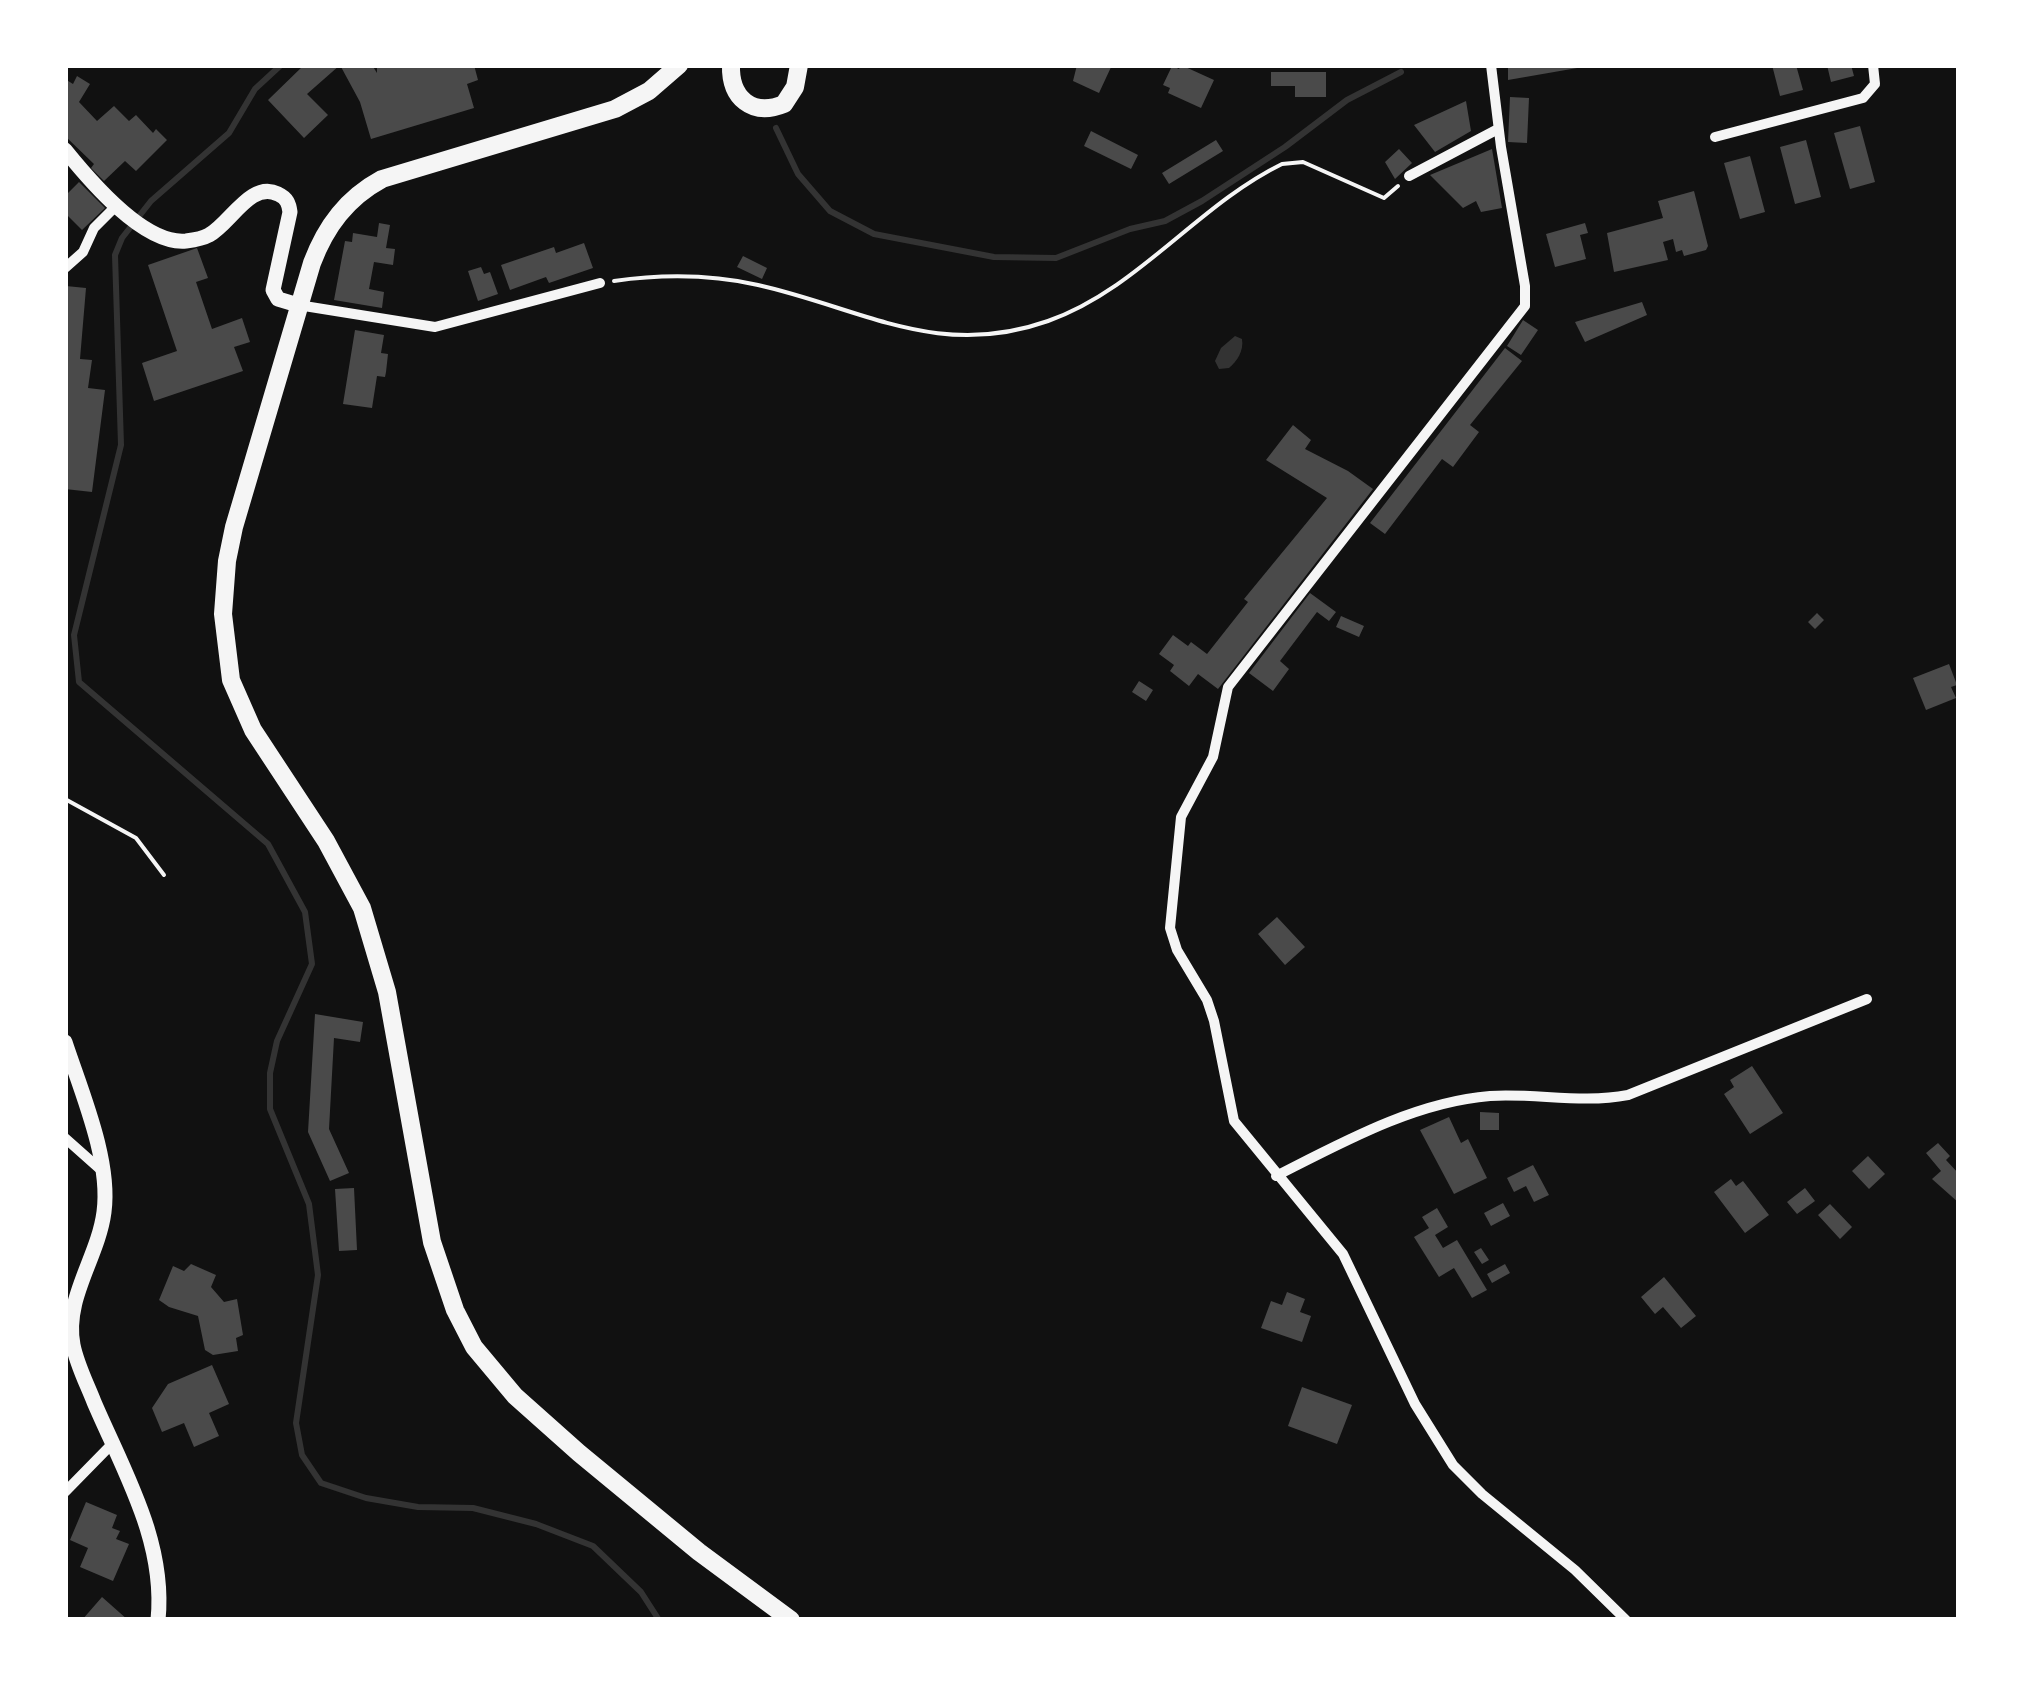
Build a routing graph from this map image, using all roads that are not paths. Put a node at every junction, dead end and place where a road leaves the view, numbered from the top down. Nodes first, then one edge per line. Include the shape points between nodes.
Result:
1 (680, 65) edge
2 (730, 65) edge
3 (799, 65) edge
4 (1491, 65) edge
5 (1873, 65) edge
6 (1498, 129) junction
7 (1715, 137) dead end
8 (65, 150) edge
9 (1409, 176) road end
10 (120, 208) junction
11 (65, 268) edge
12 (600, 283) road end
13 (298, 305) junction
14 (1867, 999) dead end
15 (65, 1042) edge
16 (65, 1138) edge
17 (101, 1170) junction
18 (1276, 1176) junction
19 (112, 1444) junction
20 (65, 1492) edge
21 (158, 1620) edge
22 (791, 1620) edge
23 (1626, 1620) edge

1 - 13 main road via 615,109 366,188 328,228
2 - 3 main road via 738,97 762,109 784,104
4 - 6 street
5 - 7 street via 1874,88 1863,98
6 - 9 street
6 - 18 street via 1525,306 1228,686 1213,756 1181,816 1171,936 1211,1011 1234,1121
8 - 10 street
10 - 11 street via 94,228 83,252
10 - 13 street via 174,242 205,237 255,194 281,195 290,212 273,290 278,300
12 - 13 street via 436,327
13 - 22 main road via 234,528 224,592 227,658 244,714 340,864 370,932 392,1014 426,1217 450,1299 474,1347 515,1396 699,1552
14 - 18 street via 1628,1095 1446,1103
15 - 17 street
16 - 17 street
17 - 19 street via 104,1216 73,1311 72,1335
18 - 23 street via 1342,1254 1415,1404 1454,1464
19 - 20 street
19 - 21 street via 155,1554

